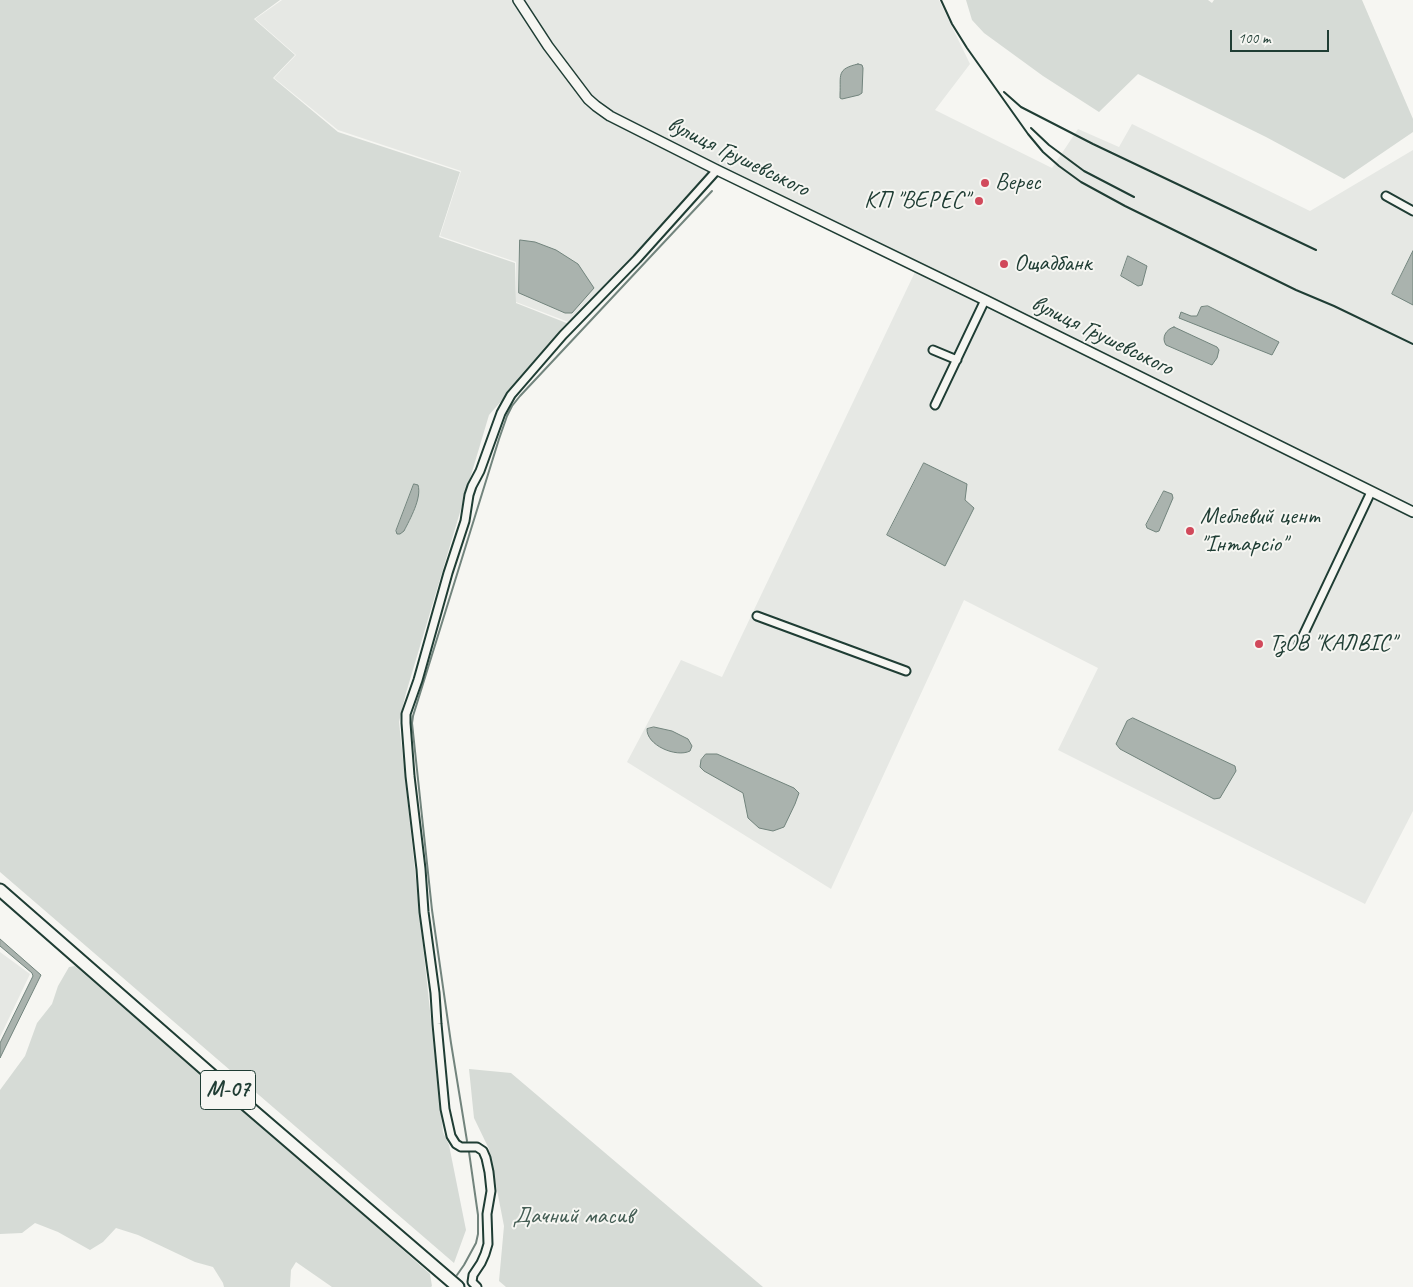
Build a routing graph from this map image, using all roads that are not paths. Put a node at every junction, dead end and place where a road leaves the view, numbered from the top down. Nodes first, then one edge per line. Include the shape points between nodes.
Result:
1 (518, 0) edge
2 (717, 170) junction
3 (1386, 196) dead end
4 (1413, 211) edge
5 (985, 300) junction
6 (933, 350) dead end
7 (957, 360) junction
8 (935, 405) dead end
9 (1371, 492) junction
10 (1413, 512) edge
11 (757, 616) dead end
12 (1299, 644) dead end
13 (906, 671) dead end
14 (0, 890) edge
15 (458, 1287) edge
16 (477, 1287) edge

1 - 2 street, вулиця Грушевського via 548,46 596,106
2 - 5 street, вулиця Грушевського
2 - 16 street via 637,259 562,335 505,403 469,495 465,521 406,714 445,1109 456,1144 477,1147 482,1151 489,1172 488,1244 473,1275 472,1282
3 - 4 street
5 - 7 street
5 - 9 street, вулиця Грушевського
6 - 7 street
7 - 8 street
9 - 10 street, вулиця Грушевського
9 - 12 street
11 - 13 street
14 - 15 highway, М-07

